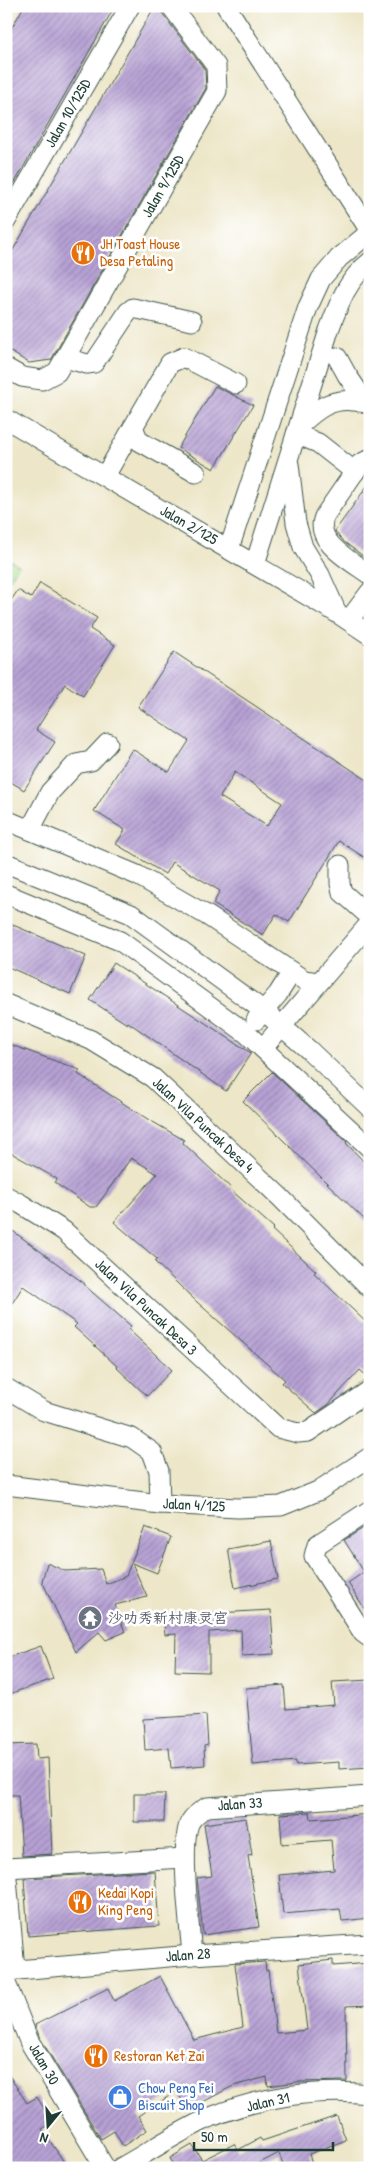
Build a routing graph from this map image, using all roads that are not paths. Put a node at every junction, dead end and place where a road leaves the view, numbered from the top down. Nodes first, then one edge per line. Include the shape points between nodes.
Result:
1 (130, 6) edge
2 (171, 6) edge
3 (226, 6) edge
4 (6, 221) edge
5 (370, 232) edge
6 (370, 262) edge
7 (192, 321) dead end
8 (337, 357) dead end
9 (65, 358) junction
10 (6, 368) edge
11 (236, 384) dead end
12 (365, 396) edge
13 (6, 418) edge
14 (133, 427) junction
15 (297, 430) junction
16 (370, 459) edge
17 (288, 460) junction
18 (354, 472) junction
19 (196, 473) dead end
20 (105, 476) junction
21 (229, 549) junction
22 (255, 564) junction
23 (370, 575) edge
24 (370, 592) edge
25 (343, 616) junction
26 (370, 635) edge
27 (108, 743) dead end
28 (6, 820) edge
29 (30, 830) junction
30 (6, 863) edge
31 (340, 865) dead end
32 (6, 894) edge
33 (370, 917) edge
34 (370, 923) edge
35 (292, 972) junction
36 (318, 982) junction
37 (6, 1004) edge
38 (264, 1011) junction
39 (283, 1027) junction
40 (246, 1033) junction
41 (263, 1048) junction
42 (370, 1108) edge
43 (369, 1146) edge
44 (6, 1196) edge
45 (370, 1288) edge
46 (6, 1388) edge
47 (370, 1390) edge
48 (370, 1457) edge
49 (6, 1485) edge
50 (160, 1504) junction
51 (370, 1510) edge
52 (370, 1638) edge
53 (370, 1796) edge
54 (185, 1858) junction
55 (6, 1868) edge
56 (370, 1944) edge
57 (192, 1955) junction
58 (9, 1975) edge
59 (370, 2094) edge
60 (105, 2168) edge
61 (120, 2168) edge

1 - 4 street, Jalan 10/125D
2 - 9 street, Jalan 9/125D via 216,66 217,91
3 - 5 street
5 - 21 street via 339,258 321,279 308,306
6 - 15 street via 357,272 342,296
7 - 9 street via 133,308 94,363
8 - 12 street
9 - 10 street, Jalan 9/125D via 57,372 42,380 22,377
11 - 14 street via 184,357 170,363
12 - 15 street via 332,401 318,408
13 - 20 street, Jalan 2/125
14 - 19 street via 139,441
14 - 20 street
15 - 17 street
15 - 18 street
16 - 18 street
17 - 22 street
17 - 25 street via 296,523 303,547
18 - 23 street via 324,514 322,526 328,544
20 - 21 street, Jalan 2/125
21 - 22 street, Jalan 2/125
22 - 25 street, Jalan 2/125
24 - 25 street
25 - 26 street, Jalan 2/125
27 - 29 street via 91,761 76,764 50,792
28 - 29 street
29 - 35 street via 137,875 208,916
30 - 38 street via 131,914
31 - 33 street via 342,892
32 - 40 street via 120,941
34 - 36 street
35 - 36 street via 307,981
35 - 38 street
36 - 39 street
37 - 45 street, Jalan Vila Puncak Desa 4 via 91,1040 153,1078 280,1197
38 - 39 street
38 - 40 street
39 - 41 street
39 - 42 street
40 - 41 street
41 - 43 street
44 - 47 street, Jalan Vila Puncak Desa 3 via 64,1232 278,1428 308,1432
46 - 50 street via 44,1411 132,1438 152,1452 159,1471
48 - 50 street, Jalan 4/125 via 318,1491 281,1506 238,1508
49 - 50 street, Jalan 4/125
51 - 52 street via 316,1545 314,1556 363,1633
53 - 54 street, Jalan 33 via 207,1807 189,1823
54 - 55 street
54 - 57 street, Jalan 33
55 - 58 street, Jalan 30
56 - 57 street, Jalan 28
57 - 58 street, Jalan 28
58 - 60 street, Jalan 30 via 29,2041
59 - 61 street, Jalan 31 via 317,2092 261,2102 211,2118

